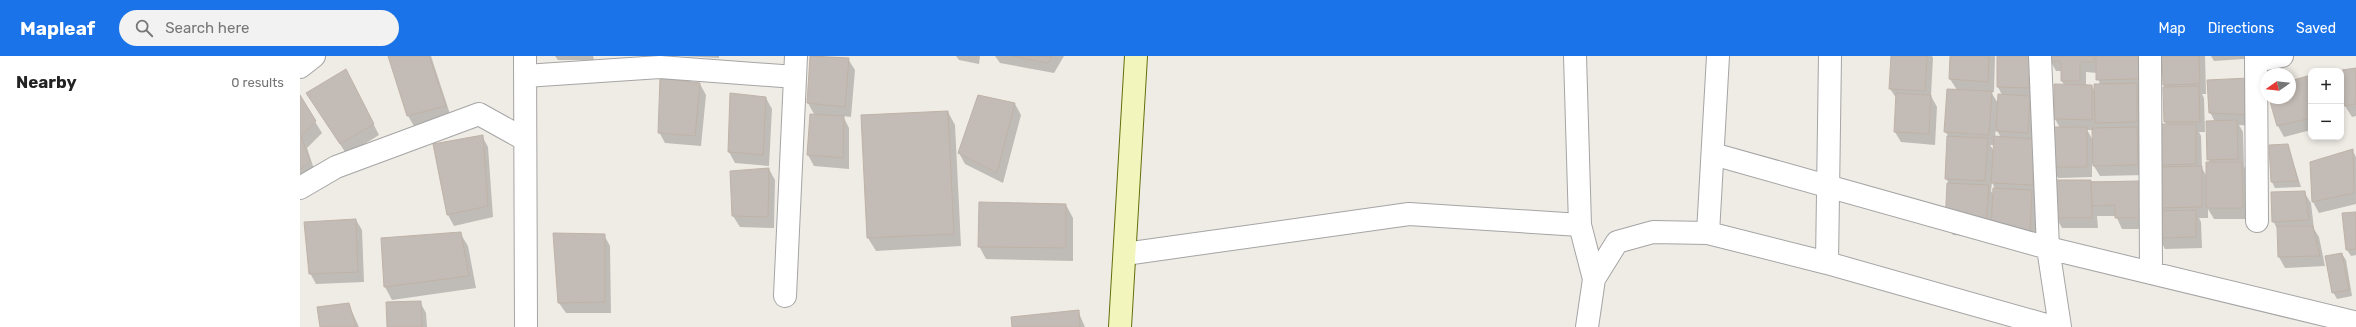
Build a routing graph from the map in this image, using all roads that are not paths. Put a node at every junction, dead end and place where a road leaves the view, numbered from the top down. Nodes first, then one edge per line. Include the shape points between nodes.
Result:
1 (314, 56) edge
2 (1136, 56) edge
3 (1575, 56) edge
4 (1718, 56) edge
5 (1830, 56) edge
6 (2040, 56) edge
7 (2150, 56) edge
8 (2282, 56) edge
9 (2256, 59) edge
10 (525, 66) edge
11 (796, 66) edge
12 (300, 67) edge
13 (524, 139) junction
14 (1713, 154) junction
15 (1827, 187) junction
16 (300, 188) edge
17 (2257, 221) dead end
18 (1580, 225) junction
19 (1708, 232) junction
20 (2048, 248) junction
21 (1125, 254) junction
22 (1827, 263) junction
23 (2150, 273) junction
24 (1594, 279) junction
25 (785, 296) dead end
26 (526, 327) edge
27 (1120, 327) edge
28 (1587, 327) edge
29 (2053, 327) edge
30 (2060, 327) edge
31 (2355, 327) edge

1 - 12 street
2 - 21 street
3 - 18 street
4 - 14 street
5 - 15 street
6 - 20 street
7 - 23 street
8 - 9 street
9 - 17 street
10 - 11 street
10 - 13 street
11 - 25 street
13 - 16 street via 479,114 336,167
13 - 26 street
14 - 15 street
14 - 19 street
15 - 20 street
15 - 22 street
18 - 21 street via 1408,214
18 - 24 street
19 - 22 street
19 - 24 street via 1653,232 1616,242
20 - 23 street
20 - 30 street
21 - 27 street
22 - 29 street
23 - 31 street via 2354,322
24 - 28 street

